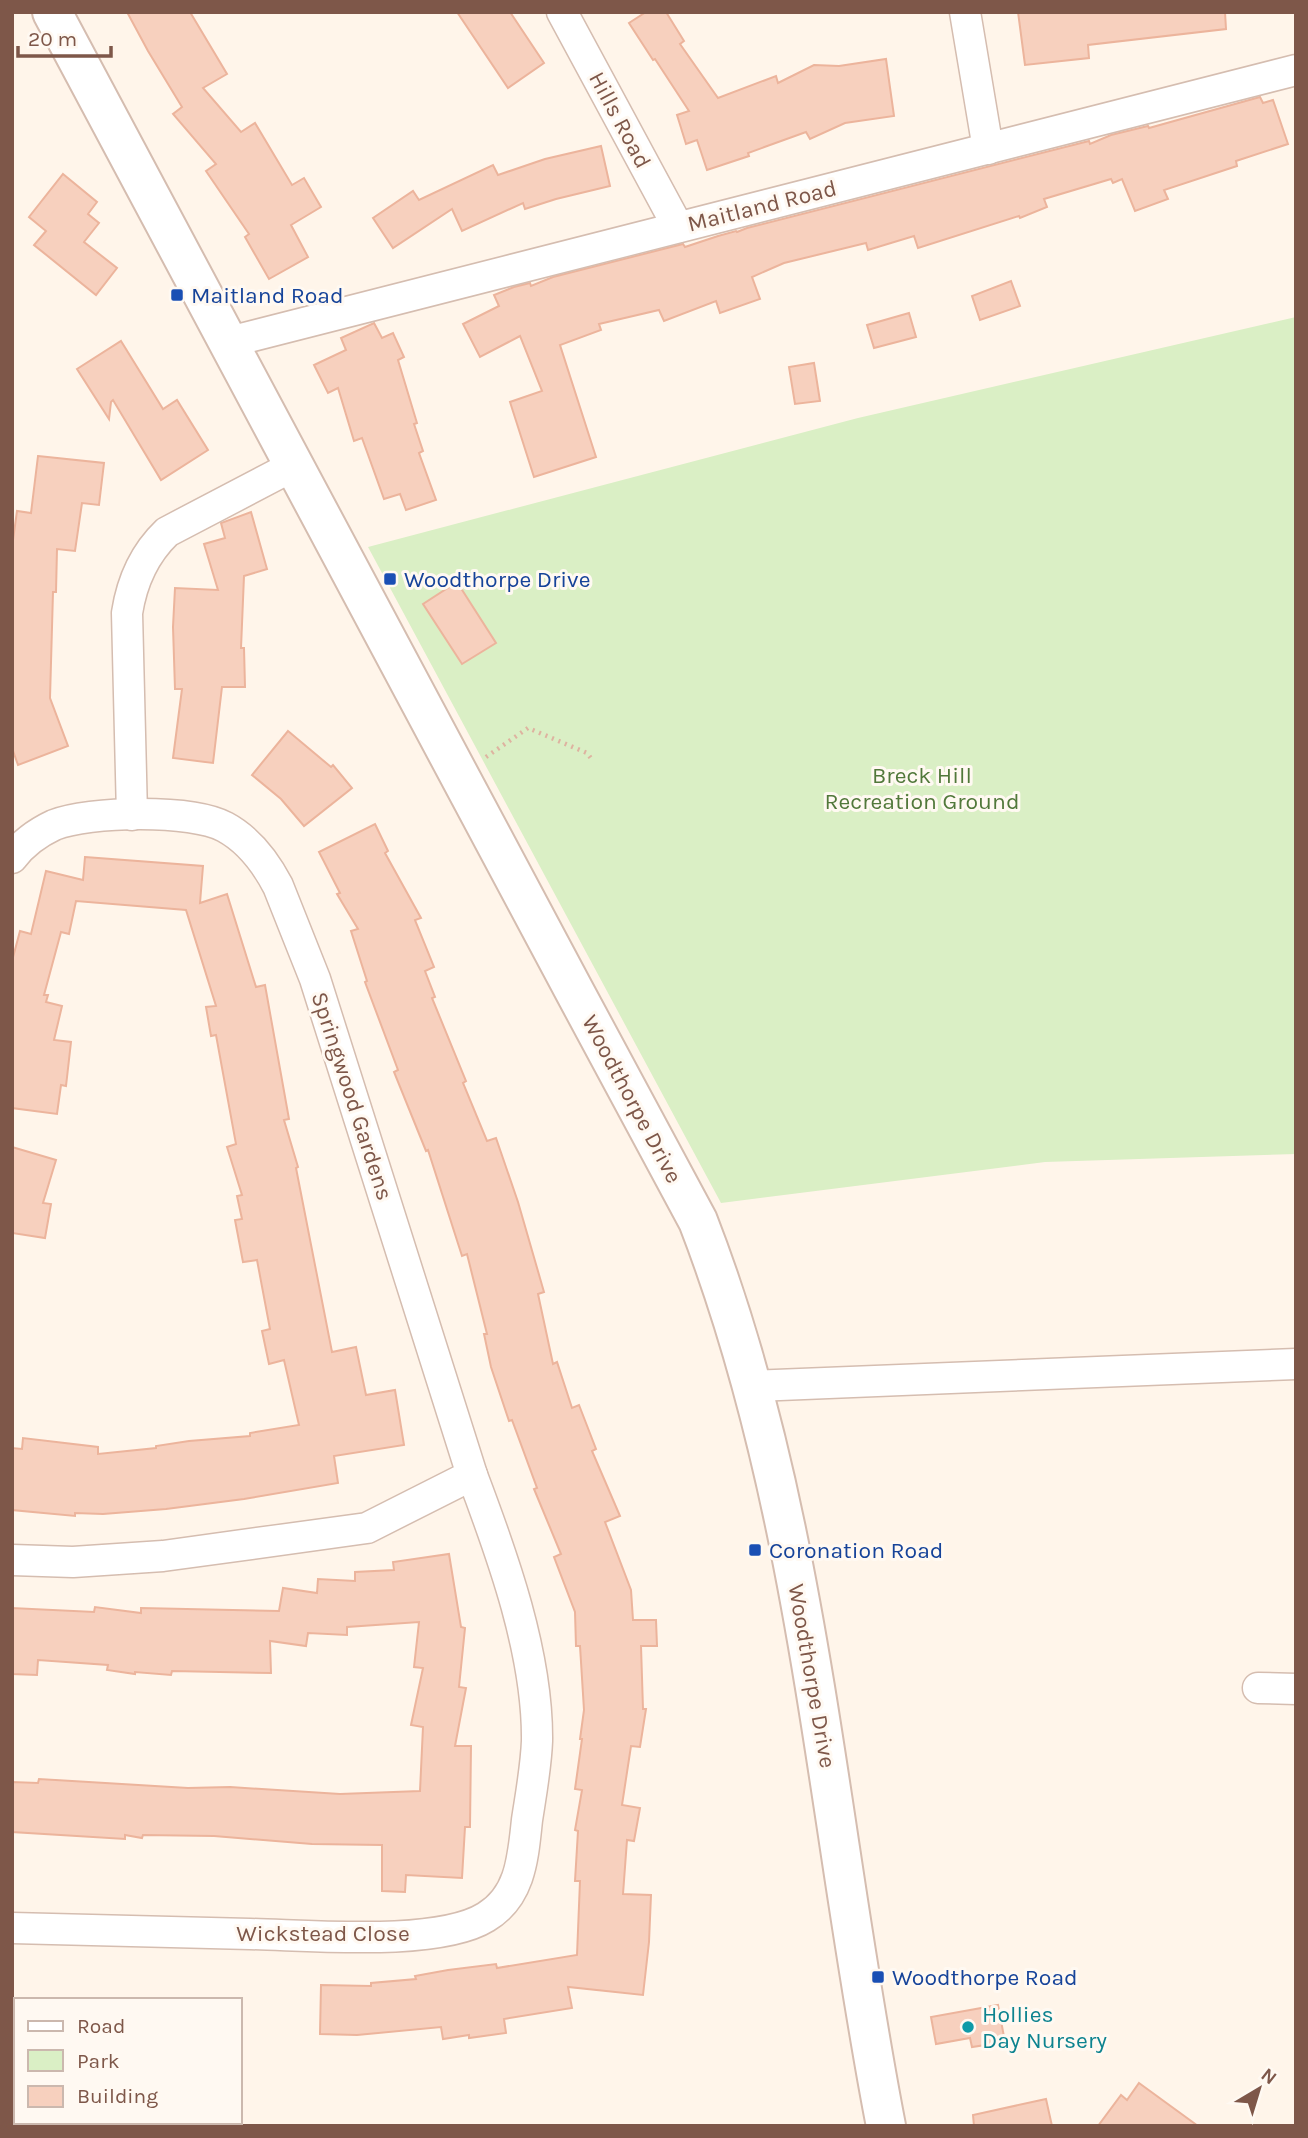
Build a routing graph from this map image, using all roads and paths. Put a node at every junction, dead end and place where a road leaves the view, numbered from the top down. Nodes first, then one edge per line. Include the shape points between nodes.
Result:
1 (51, 12) edge
2 (562, 12) edge
3 (964, 12) edge
4 (1296, 71) edge
5 (988, 149) junction
6 (678, 227) junction
7 (229, 342) junction
8 (293, 466) junction
9 (593, 761) dead end
10 (458, 778) junction
11 (132, 815) junction
12 (12, 858) edge
13 (1296, 1364) edge
14 (753, 1386) junction
15 (472, 1475) junction
16 (12, 1560) edge
17 (1258, 1688) dead end
18 (1296, 1689) edge
19 (537, 1743) joint
20 (12, 1928) edge
21 (886, 2126) edge

1 - 7 street, Woodthorpe Drive
2 - 6 street, Hills Road
3 - 5 street
4 - 5 street, Maitland Road
5 - 6 street, Maitland Road
6 - 7 street, Maitland Road
7 - 8 street, Woodthorpe Drive
8 - 10 street, Woodthorpe Drive
8 - 11 street via 166,532 140,568 127,613
9 - 10 path via 587,753 528,728
10 - 14 street, Woodthorpe Drive via 698,1221
11 - 12 street, Springwood Gardens via 55,825 25,843
11 - 15 street, Springwood Gardens via 180,816 225,827 254,851 278,887 315,979
13 - 14 street
14 - 21 street, Woodthorpe Drive via 791,1554
15 - 16 street via 367,1528 163,1556 73,1562
15 - 19 street, Springwood Gardens via 522,1630 536,1707
17 - 18 street
19 - 20 street, Wickstead Close via 517,1881 497,1908 470,1924 387,1937

